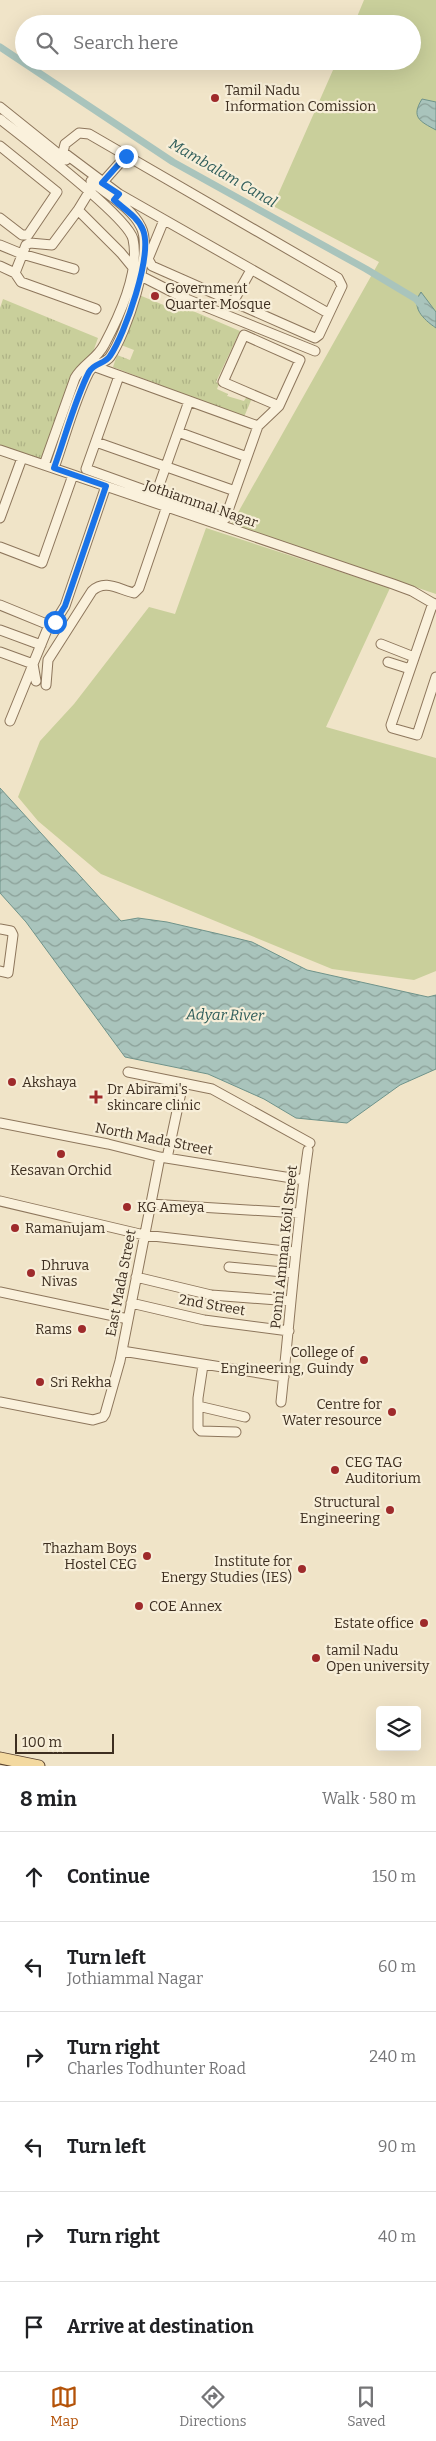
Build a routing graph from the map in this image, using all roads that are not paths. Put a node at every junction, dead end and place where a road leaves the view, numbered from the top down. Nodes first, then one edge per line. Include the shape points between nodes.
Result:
1 (0, 107) edge
2 (0, 119) edge
3 (33, 133) junction
4 (28, 142) junction
5 (0, 146) edge
6 (126, 156) junction
7 (95, 186) junction
8 (117, 197) junction
9 (107, 208) junction
10 (78, 210) junction
11 (0, 218) edge
12 (164, 220) junction
13 (0, 246) edge
14 (22, 254) junction
15 (0, 266) edge
16 (132, 266) junction
17 (74, 269) dead end
18 (252, 270) junction
19 (15, 272) junction
20 (139, 275) junction
21 (233, 302) junction
22 (96, 310) dead end
23 (328, 313) junction
24 (315, 350) dead end
25 (103, 358) junction
26 (94, 366) junction
27 (119, 376) junction
28 (189, 401) junction
29 (279, 406) junction
30 (258, 426) junction
31 (178, 432) junction
32 (96, 442) junction
33 (0, 450) edge
34 (247, 457) junction
35 (22, 458) junction
36 (49, 467) junction
37 (166, 467) junction
38 (73, 475) junction
39 (106, 486) junction
40 (235, 491) junction
41 (156, 494) junction
42 (167, 506) junction
43 (0, 518) edge
44 (0, 547) edge
45 (435, 604) edge
46 (0, 605) edge
47 (49, 625) junction
48 (0, 630) edge
49 (381, 644) dead end
50 (41, 645) junction
51 (0, 652) edge
52 (414, 657) junction
53 (388, 662) dead end
54 (32, 666) junction
55 (410, 669) junction
56 (436, 678) edge
57 (36, 681) dead end
58 (46, 685) dead end
59 (10, 721) dead end
60 (0, 929) edge
61 (0, 971) edge
62 (128, 1072) dead end
63 (183, 1083) junction
64 (0, 1123) edge
65 (164, 1158) junction
66 (304, 1180) junction
67 (0, 1202) edge
68 (150, 1204) junction
69 (299, 1213) junction
70 (144, 1235) junction
71 (294, 1252) junction
72 (229, 1267) dead end
73 (293, 1273) junction
74 (136, 1277) junction
75 (0, 1292) edge
76 (291, 1301) junction
77 (131, 1303) junction
78 (128, 1318) junction
79 (289, 1330) junction
80 (122, 1351) junction
81 (203, 1366) junction
82 (284, 1377) junction
83 (0, 1402) edge
84 (281, 1402) dead end
85 (198, 1406) junction
86 (244, 1417) dead end
87 (236, 1432) dead end
88 (0, 1758) edge
89 (39, 1766) edge

1 - 3 street
2 - 4 street
3 - 4 street
3 - 7 street
4 - 7 street
5 - 11 street via 57,192 28,235 22,235
6 - 7 street
6 - 7 street via 84,132 65,144 63,152
6 - 23 street via 338,278 342,286
7 - 8 street
7 - 9 street
7 - 10 street
8 - 9 street
8 - 12 street
8 - 20 street via 143,230 145,251
9 - 16 street via 130,233 134,248
10 - 14 street via 52,245 30,243
10 - 16 street
12 - 18 street
12 - 21 street via 148,260 152,266
13 - 14 street
14 - 17 street
14 - 19 street
15 - 19 street
16 - 20 street
16 - 25 street via 121,310
18 - 21 street
18 - 23 street
19 - 22 street via 20,282
20 - 24 street via 184,298
20 - 25 street via 134,304 121,336
21 - 23 street via 315,338
25 - 26 street
25 - 36 street via 81,368 75,378
26 - 27 street
26 - 36 street
27 - 28 street
27 - 32 street
28 - 30 street
28 - 31 street
29 - 29 street via 300,360 244,335 223,382
29 - 30 street
30 - 34 street
31 - 34 street
31 - 37 street
32 - 37 street
32 - 41 street via 86,469
33 - 35 street, Jothiammal Nagar
34 - 40 street
35 - 36 street, Jothiammal Nagar
35 - 43 street
36 - 38 street, Jothiammal Nagar
37 - 40 street
37 - 41 street
38 - 39 street, Jothiammal Nagar
38 - 44 street via 42,562
39 - 42 street, Jothiammal Nagar
39 - 47 street via 65,606 55,622
40 - 41 street via 225,519
42 - 45 street, Jothiammal Nagar via 393,584
42 - 58 street via 140,588 134,593 105,584 92,591 48,660
45 - 52 street
46 - 47 street
47 - 50 street
48 - 50 street
49 - 52 street
50 - 54 street
51 - 54 street
52 - 55 street
53 - 55 street
54 - 57 street
54 - 59 street
55 - 56 street via 391,724 393,729 417,735
60 - 61 street via 11,931 13,935 8,972
62 - 63 street, Ponni Amman Koil Street
63 - 65 street, East Mada Street
63 - 66 street, Ponni Amman Koil Street via 212,1089 309,1146
64 - 65 street, North Mada Street
65 - 66 street, North Mada Street
65 - 68 street, East Mada Street
66 - 69 street, Ponni Amman Koil Street
67 - 70 street
68 - 69 street
68 - 70 street, East Mada Street
69 - 71 street, Ponni Amman Koil Street
70 - 71 street
70 - 74 street, East Mada Street
71 - 73 street, Ponni Amman Koil Street
72 - 73 street
73 - 76 street, Ponni Amman Koil Street
74 - 76 street via 211,1295
74 - 77 street, East Mada Street
75 - 78 street
76 - 79 street, Ponni Amman Koil Street
77 - 78 street, East Mada Street
77 - 79 street, 2nd Street via 204,1320
78 - 80 street, East Mada Street
79 - 82 street, Ponni Amman Koil Street
80 - 81 street
80 - 83 street, East Mada Street via 105,1414 99,1419
81 - 82 street
81 - 85 street
82 - 84 street, Ponni Amman Koil Street
85 - 86 street
85 - 87 street via 199,1430
88 - 89 main road

